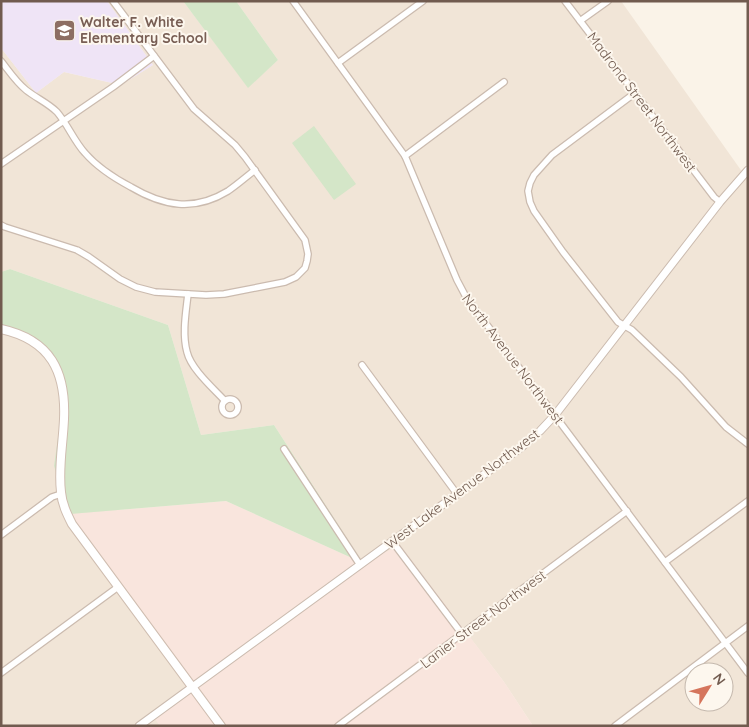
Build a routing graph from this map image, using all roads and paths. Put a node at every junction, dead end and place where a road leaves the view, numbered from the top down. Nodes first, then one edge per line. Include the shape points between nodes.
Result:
1 (113, 1) edge
2 (293, 1) edge
3 (423, 1) edge
4 (565, 1) edge
5 (608, 1) edge
6 (580, 21) junction
7 (154, 56) junction
8 (1, 61) edge
9 (338, 63) junction
10 (504, 82) dead end
11 (635, 93) junction
12 (64, 122) junction
13 (405, 156) junction
14 (1, 164) edge
15 (255, 170) junction
16 (748, 170) edge
17 (720, 202) junction
18 (1, 225) edge
19 (188, 294) junction
20 (624, 326) junction
21 (1, 329) edge
22 (362, 365) dead end
23 (225, 401) dead end
24 (555, 415) junction
25 (748, 444) edge
26 (284, 449) dead end
27 (61, 494) junction
28 (458, 494) junction
29 (748, 501) edge
30 (627, 511) junction
31 (1, 535) edge
32 (392, 541) junction
33 (665, 562) junction
34 (360, 565) junction
35 (118, 587) junction
36 (748, 626) edge
37 (462, 634) junction
38 (725, 643) junction
39 (1, 673) edge
40 (748, 673) edge
41 (192, 686) junction
42 (139, 726) edge
43 (222, 726) edge
44 (338, 726) edge
45 (615, 726) edge

1 - 7 street
2 - 9 street, North Avenue Northwest
3 - 9 street
4 - 6 street, Madrona Street Northwest
5 - 6 street
6 - 11 street, Madrona Street Northwest
7 - 12 street
7 - 15 street via 194,109 235,146
8 - 12 street via 18,83 49,105
9 - 13 street, North Avenue Northwest
10 - 13 street
11 - 17 street, Madrona Street Northwest
11 - 20 street via 552,155 534,175 528,191 539,218
12 - 14 street
12 - 15 street via 84,152 101,169 144,195 163,202 186,204 209,200 228,191
13 - 24 street, North Avenue Northwest via 466,297
15 - 19 street via 305,240 308,254 305,268 285,282 224,294
16 - 17 street, West Lake Avenue Northwest
17 - 20 street, West Lake Avenue Northwest
18 - 19 street via 78,250 136,287
19 - 23 street via 187,353 198,371
20 - 24 street, West Lake Avenue Northwest
20 - 25 street via 632,330 726,426
21 - 27 main road via 24,336 41,347 54,362 64,405
22 - 28 street
24 - 28 street, West Lake Avenue Northwest via 523,446
24 - 30 street, North Avenue Northwest
26 - 34 street
27 - 31 street via 52,497
27 - 35 main road via 72,524
28 - 32 street, West Lake Avenue Northwest
29 - 33 street
30 - 33 street, North Avenue Northwest
30 - 37 street, Lanier Street Northwest
32 - 34 street, West Lake Avenue Northwest
32 - 37 street
33 - 38 street, North Avenue Northwest
34 - 41 street, West Lake Avenue Northwest
35 - 39 street
35 - 41 main road
36 - 38 street
37 - 44 street, Lanier Street Northwest
38 - 40 street, North Avenue Northwest
38 - 45 street
41 - 42 street, West Lake Avenue Northwest
41 - 43 main road

